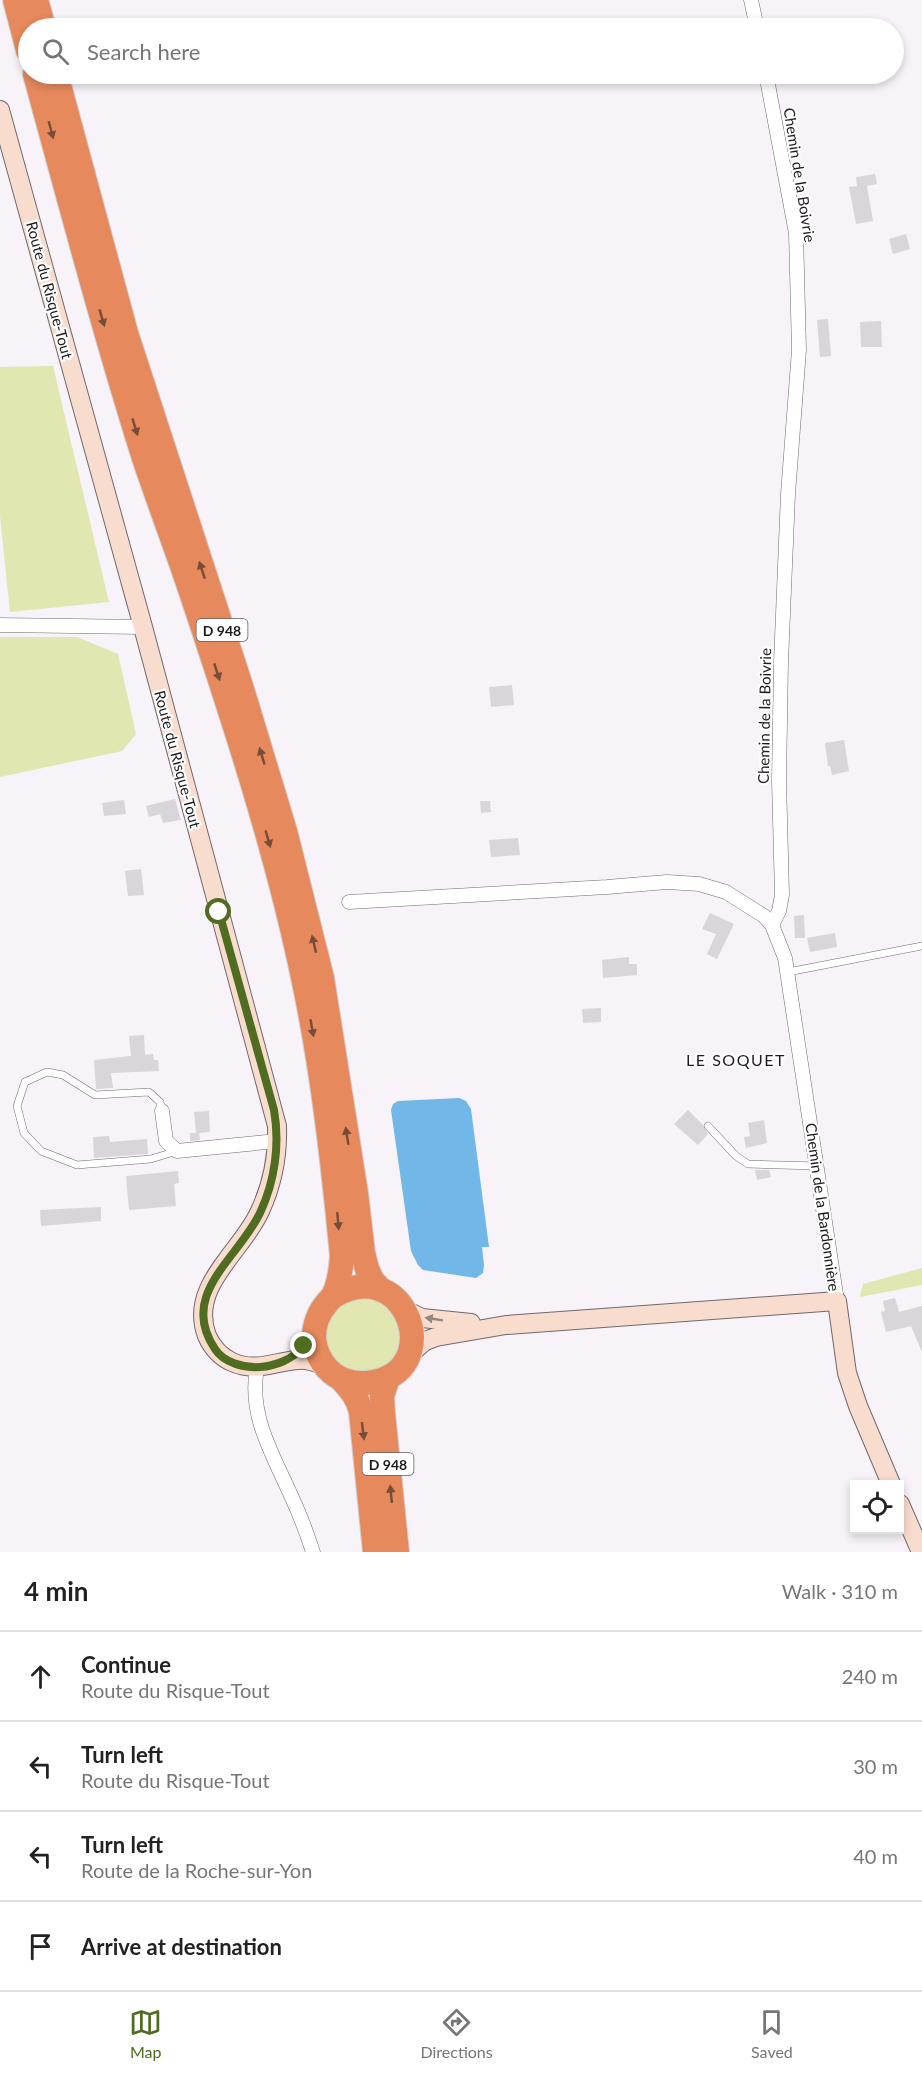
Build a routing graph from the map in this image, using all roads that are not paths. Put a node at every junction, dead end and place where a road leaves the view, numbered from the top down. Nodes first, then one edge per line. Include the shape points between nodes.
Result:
1 (15, 0) edge
2 (36, 0) edge
3 (751, 0) edge
4 (20, 18) edge
5 (41, 18) edge
6 (755, 18) edge
7 (38, 84) edge
8 (59, 84) edge
9 (768, 84) edge
10 (0, 110) edge
11 (0, 625) edge
12 (143, 627) junction
13 (349, 902) dead end
14 (772, 925) junction
15 (922, 946) edge
16 (788, 972) junction
17 (162, 1111) joint
18 (708, 1126) dead end
19 (277, 1141) junction
20 (177, 1151) junction
21 (817, 1167) junction
22 (380, 1289) junction
23 (332, 1297) junction
24 (837, 1301) junction
25 (405, 1310) junction
26 (506, 1325) junction
27 (314, 1331) junction
28 (408, 1355) junction
29 (282, 1362) junction
30 (257, 1368) junction
31 (333, 1372) junction
32 (388, 1378) junction
33 (889, 1480) edge
34 (904, 1513) edge
35 (313, 1552) edge
36 (375, 1552) edge
37 (397, 1552) edge
38 (921, 1552) edge

1 - 4 highway
2 - 5 highway
3 - 6 street
7 -> 23 highway, D 948 via 118,372 249,774 304,981 325,1102 342,1256
22 -> 8 highway, D 948 via 372,1280 363,1253 322,978 285,831 126,333
9 - 14 street, Chemin de la Boivrie via 796,233 799,351 781,662 782,895
10 - 12 street, Route du Risque-Tout
11 - 12 street
12 - 19 street, Route du Risque-Tout via 274,1110
13 - 14 street via 667,882 699,884 726,892
14 - 16 street, Chemin de la Bardonnière
15 - 16 lane
16 - 21 street, Chemin de la Bardonnière
17 - 20 street via 166,1141
17 - 20 lane via 160,1102 149,1092 95,1095 63,1075 47,1072 25,1082 17,1106 24,1133 41,1151 77,1165 151,1159
18 - 21 lane via 748,1164
19 - 20 street
19 - 30 street, Route du Risque-Tout via 260,1212 210,1286 203,1304 208,1339 218,1353 228,1361
21 - 24 street, Chemin de la Bardonnière
22 - 23 highway via 355,1287
22 - 25 highway
23 - 27 highway via 318,1316
24 - 26 street
24 - 33 street, Chemin de la Bardonnière via 848,1373
26 -> 25 street via 430,1319
25 - 28 highway via 412,1332
26 - 28 street via 436,1337
27 - 29 street via 300,1351
27 - 31 highway via 318,1353
28 - 32 highway
29 - 30 street
29 - 31 street via 300,1360
30 - 35 street via 258,1421
31 - 32 highway via 357,1384
31 -> 36 highway, D 948 via 359,1401
37 -> 32 highway, D 948 via 382,1405
34 - 38 street

